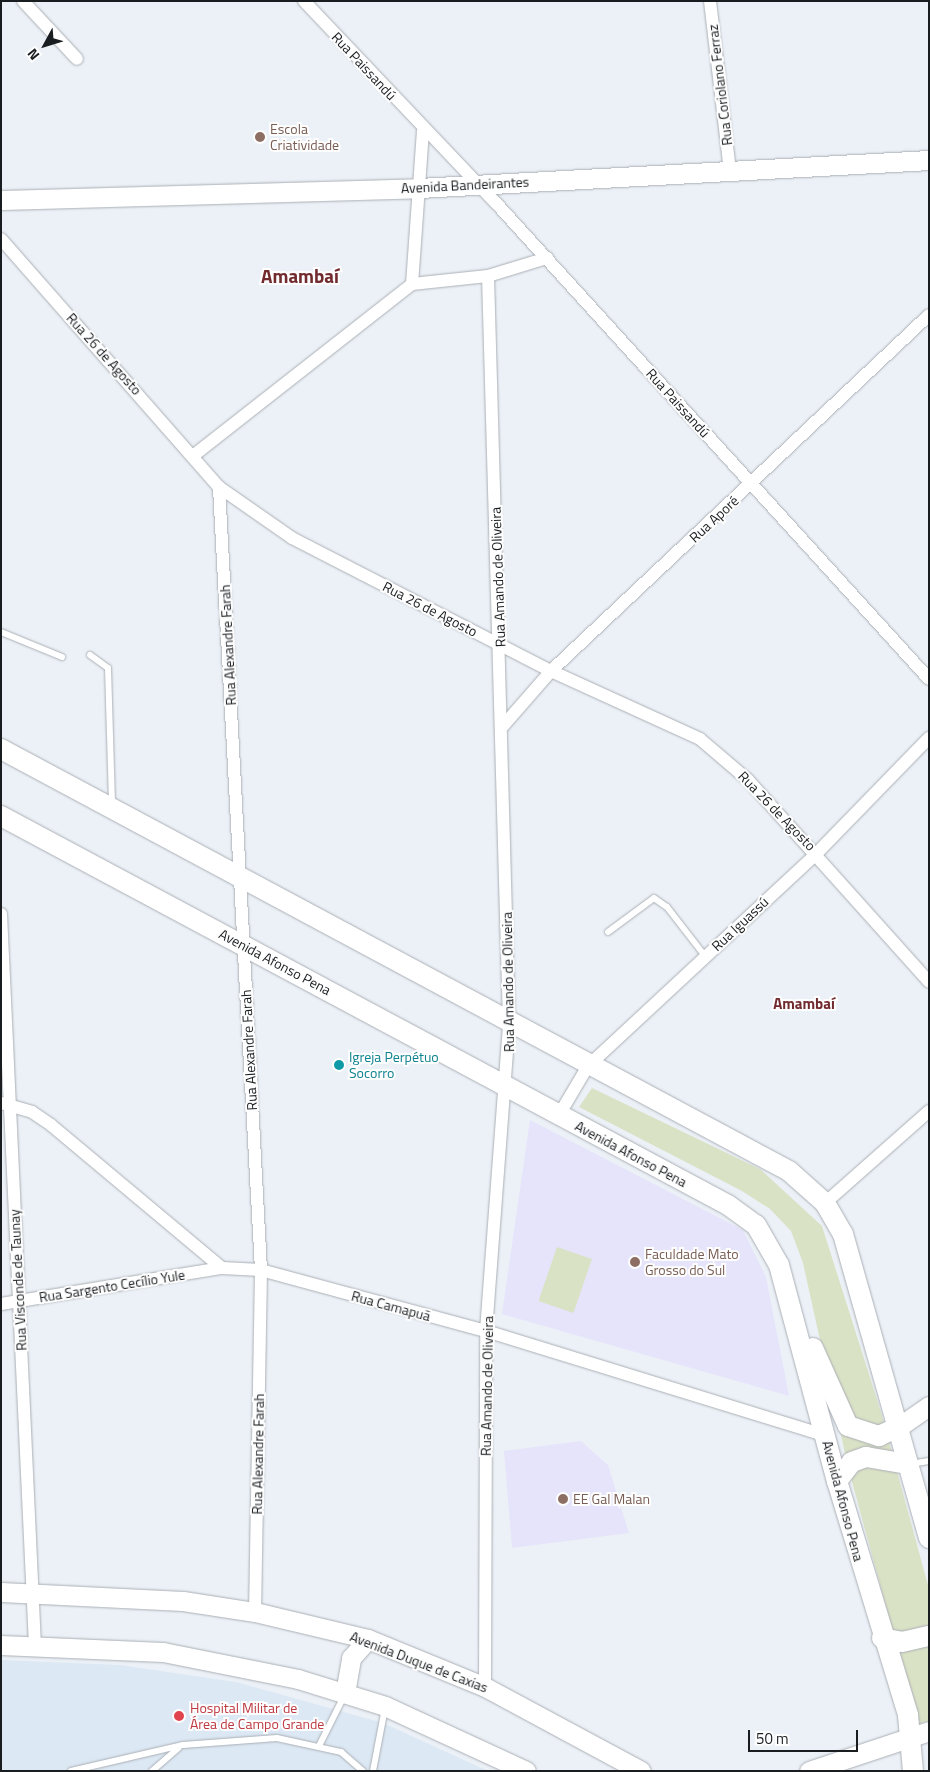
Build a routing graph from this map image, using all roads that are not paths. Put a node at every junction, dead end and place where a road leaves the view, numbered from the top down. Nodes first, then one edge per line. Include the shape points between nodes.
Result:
1 (22, 1) edge
2 (304, 1) edge
3 (710, 1) edge
4 (77, 59) dead end
5 (423, 131) junction
6 (929, 160) edge
7 (730, 170) junction
8 (476, 184) junction
9 (419, 188) junction
10 (1, 200) edge
11 (1, 239) edge
12 (547, 258) junction
13 (488, 276) junction
14 (412, 284) junction
15 (929, 316) edge
16 (194, 455) junction
17 (752, 484) junction
18 (219, 487) junction
19 (1, 632) edge
20 (500, 645) junction
21 (90, 655) dead end
22 (62, 657) dead end
23 (551, 671) junction
24 (929, 679) edge
25 (503, 726) junction
26 (929, 738) edge
27 (1, 749) edge
28 (112, 810) junction
29 (1, 816) edge
30 (817, 853) junction
31 (240, 879) junction
32 (1, 914) edge
33 (608, 932) dead end
34 (243, 946) junction
35 (706, 956) junction
36 (929, 982) edge
37 (509, 1023) junction
38 (588, 1066) junction
39 (506, 1085) junction
40 (5, 1104) edge
41 (929, 1111) edge
42 (559, 1115) junction
43 (825, 1204) junction
44 (779, 1266) junction
45 (222, 1268) junction
46 (261, 1270) junction
47 (20, 1301) junction
48 (1, 1304) edge
49 (486, 1331) junction
50 (929, 1406) edge
51 (900, 1426) junction
52 (825, 1435) junction
53 (929, 1461) edge
54 (908, 1464) junction
55 (837, 1481) junction
56 (924, 1505) edge
57 (929, 1538) edge
58 (32, 1591) junction
59 (1, 1592) edge
60 (256, 1612) junction
61 (929, 1636) edge
62 (882, 1638) junction
63 (368, 1639) junction
64 (1, 1645) edge
65 (35, 1645) junction
66 (484, 1687) junction
67 (345, 1692) junction
68 (386, 1706) junction
69 (921, 1733) edge
70 (320, 1744) junction
71 (183, 1745) junction
72 (71, 1771) edge
73 (152, 1771) edge
74 (363, 1771) edge
75 (373, 1771) edge
76 (526, 1771) edge
77 (641, 1771) edge
78 (809, 1771) edge
79 (913, 1771) edge

1 - 4 street
2 - 5 street, Rua Paissandú
3 - 7 street, Rua Coriolano Ferraz
5 - 8 street, Rua Paissandú
5 - 9 street
6 - 7 main road, Avenida Bandeirantes
7 - 8 main road, Avenida Bandeirantes
8 - 9 main road, Avenida Bandeirantes
8 - 12 street, Rua Paissandú
9 - 10 main road, Avenida Bandeirantes
9 - 14 street
11 - 16 street, Rua 26 de Agosto
12 - 13 street
12 - 17 street, Rua Paissandú
13 - 14 street
13 - 20 street, Rua Amando de Oliveira
14 - 16 street
15 - 17 street, Rua Aporé
16 - 18 street, Rua 26 de Agosto
17 - 23 street, Rua Aporé
17 - 24 street, Rua Paissandú
18 - 20 street, Rua 26 de Agosto via 292,538
18 - 31 street, Rua Alexandre Farah
19 - 22 lane
20 - 23 street, Rua 26 de Agosto
20 - 25 street, Rua Amando de Oliveira
21 - 28 lane via 108,668
23 - 25 street, Rua Aporé
23 - 30 street, Rua 26 de Agosto via 700,739 748,780
25 - 37 street, Rua Amando de Oliveira
26 - 30 street, Rua Iguassú
27 - 28 main road
28 - 31 main road
29 - 34 main road, Avenida Afonso Pena
30 - 35 street, Rua Iguassú
30 - 36 street, Rua 26 de Agosto
31 - 34 street, Rua Alexandre Farah
31 - 37 main road
32 - 40 street, Rua Visconde de Taunay
33 - 35 lane via 654,898 667,906
34 - 39 main road, Avenida Afonso Pena
34 - 46 street, Rua Alexandre Farah
35 - 38 street, Rua Iguassú
37 - 38 main road
37 - 39 street, Rua Amando de Oliveira
38 - 42 street, Rua Iguassú
38 - 43 main road via 789,1172
39 - 42 main road, Avenida Afonso Pena
39 - 49 street, Rua Amando de Oliveira
40 - 45 street via 52,1125
40 - 47 street, Rua Visconde de Taunay
41 - 43 street
42 - 44 main road, Avenida Afonso Pena via 728,1205 756,1225
43 - 51 main road via 844,1234
44 - 51 main road via 848,1426 880,1436
44 - 52 main road, Avenida Afonso Pena
45 - 46 street, Rua Camapuã
45 - 47 street, Rua Sargento Cecílio Yule
46 - 49 street, Rua Camapuã
46 - 60 street, Rua Alexandre Farah
47 - 48 street, Rua Sargento Cecílio Yule
47 - 58 street, Rua Visconde de Taunay
49 - 52 street, Rua Camapuã
49 - 66 street, Rua Amando de Oliveira
50 - 51 main road
51 - 54 main road
52 - 55 main road, Avenida Afonso Pena
53 - 54 lane
54 - 55 main road via 866,1457 852,1462
54 - 56 main road
55 - 62 main road, Avenida Afonso Pena
56 - 57 main road
58 - 59 main road, Avenida Duque de Caxias
58 - 60 main road, Avenida Duque de Caxias via 136,1596
58 - 65 street, Rua Visconde de Taunay
60 - 63 main road, Avenida Duque de Caxias
61 - 62 main road via 902,1642
62 - 69 main road, Avenida Afonso Pena
63 - 66 main road, Avenida Duque de Caxias
63 - 67 main road via 351,1658
64 - 65 main road
65 - 67 main road via 163,1652
66 - 77 main road, Avenida Duque de Caxias
67 - 68 main road
67 - 70 lane
68 - 75 lane
68 - 76 main road
69 - 78 main road
69 - 79 main road, Avenida Afonso Pena
70 - 71 lane via 277,1738
70 - 74 lane via 341,1752
71 - 72 lane
71 - 73 lane via 161,1758

